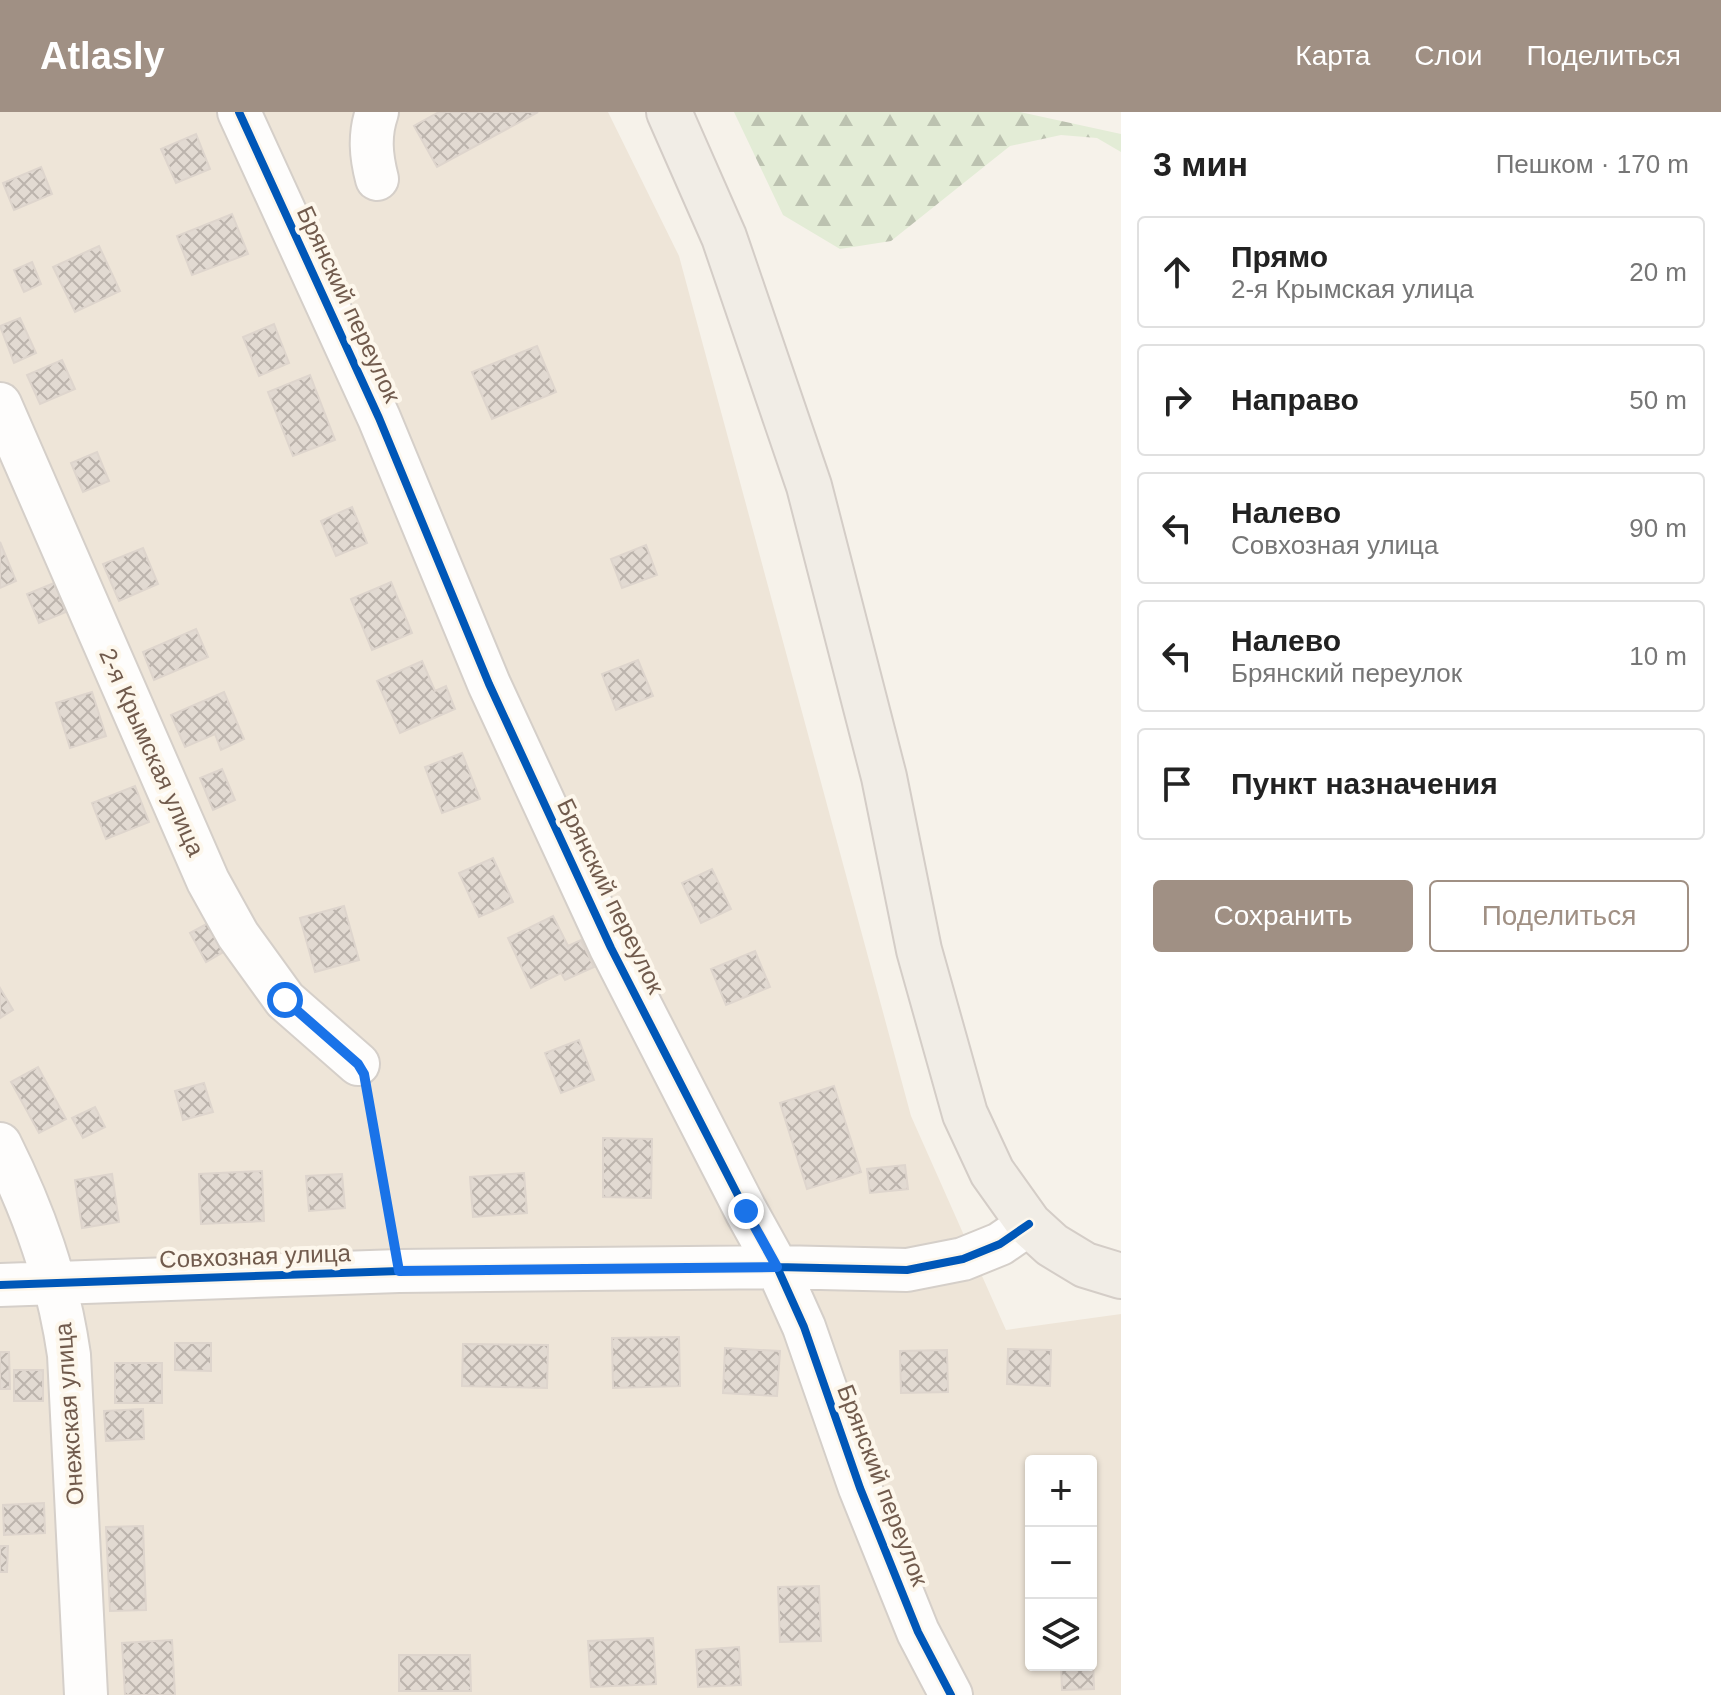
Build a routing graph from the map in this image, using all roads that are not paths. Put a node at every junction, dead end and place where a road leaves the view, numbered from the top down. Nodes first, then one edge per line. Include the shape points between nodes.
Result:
1 (239, 112) edge
2 (377, 112) edge
3 (669, 112) edge
4 (377, 179) dead end
5 (0, 404) edge
6 (358, 1064) road end
7 (0, 1144) edge
8 (1029, 1224) junction
9 (777, 1267) junction
10 (1121, 1276) edge
11 (55, 1283) junction
12 (0, 1285) edge
13 (86, 1695) edge
14 (951, 1695) edge

1 - 9 street, Брянский переулок via 379,418 489,684 611,948
2 - 4 street via 372,137
3 - 8 main road via 724,237 809,486 884,777 919,950 965,1114 992,1172
5 - 6 street, 2-я Крымская улица via 208,881 238,935 285,1000
7 - 11 street, Онежская улица via 27,1197
8 - 9 street, Совхозная улица via 1000,1244 963,1259 907,1270
8 - 10 main road via 1085,1265
9 - 11 street, Совхозная улица via 399,1271
9 - 14 street, Брянский переулок via 918,1632
11 - 12 street, Совхозная улица
11 - 13 street, Онежская улица via 69,1355

